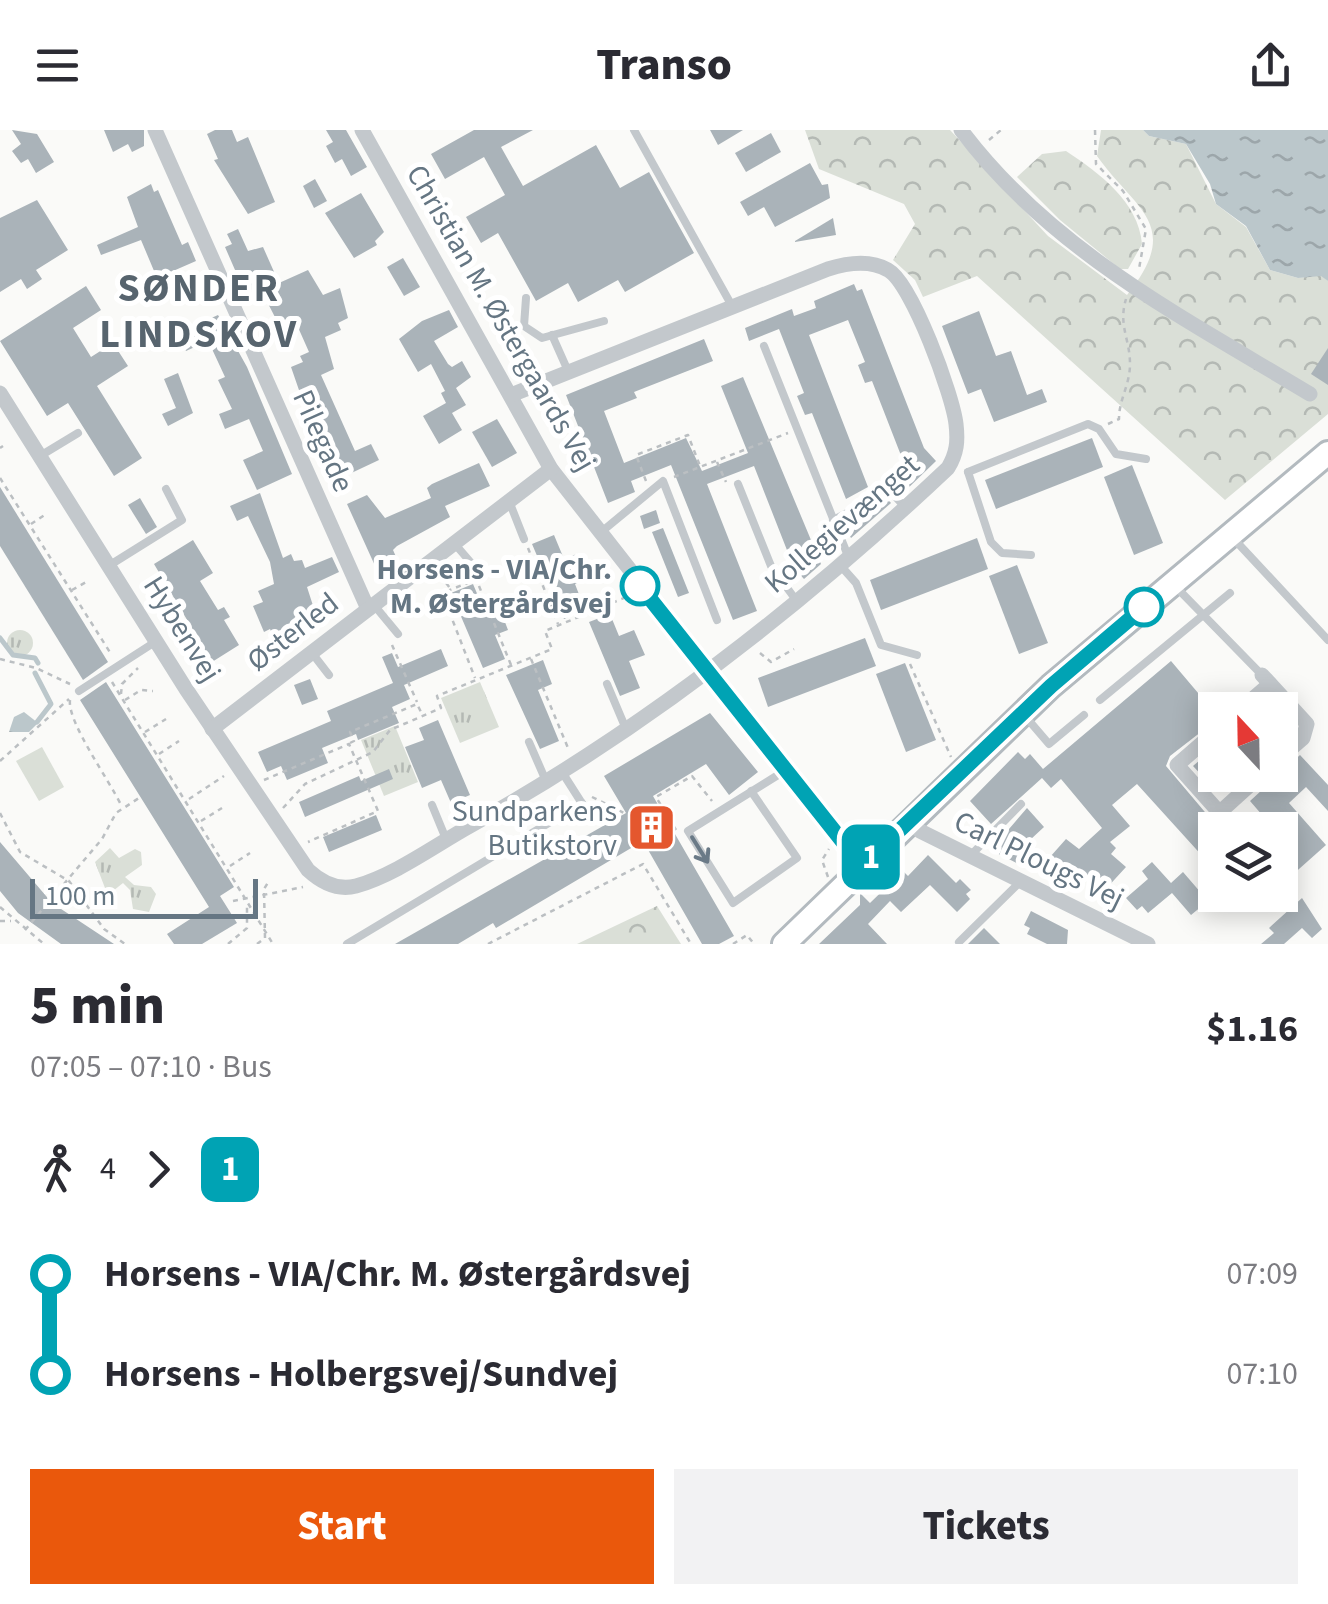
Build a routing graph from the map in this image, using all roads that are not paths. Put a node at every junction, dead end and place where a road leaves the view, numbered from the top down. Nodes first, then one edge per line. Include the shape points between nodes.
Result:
1 (156, 130) edge
2 (362, 130) edge
3 (634, 130) edge
4 (961, 130) edge
5 (526, 298) dead end
6 (732, 306) junction
7 (604, 321) dead end
8 (552, 336) junction
9 (764, 346) dead end
10 (568, 372) junction
11 (0, 393) edge
12 (1310, 394) dead end
13 (511, 395) junction
14 (78, 433) dead end
15 (1328, 453) edge
16 (40, 456) junction
17 (1146, 459) dead end
18 (908, 462) dead end
19 (951, 463) junction
20 (551, 469) junction
21 (968, 472) junction
22 (738, 484) road end
23 (884, 484) junction
24 (166, 488) dead end
25 (509, 500) junction
26 (906, 508) junction
27 (834, 520) junction
28 (599, 534) junction
29 (1230, 535) junction
30 (524, 539) road end
31 (454, 543) junction
32 (1031, 555) dead end
33 (844, 561) junction
34 (110, 564) junction
35 (480, 572) dead end
36 (1172, 583) junction
37 (1230, 593) dead end
38 (796, 602) junction
39 (371, 607) junction
40 (1202, 616) junction
41 (717, 620) dead end
42 (398, 634) dead end
43 (1328, 640) edge
44 (158, 645) junction
45 (312, 652) junction
46 (917, 655) dead end
47 (708, 672) junction
48 (329, 675) dead end
49 (1266, 680) junction
50 (608, 684) dead end
51 (79, 691) road end
52 (1256, 692) edge
53 (1277, 692) edge
54 (1100, 700) dead end
55 (1022, 713) junction
56 (1298, 714) edge
57 (1084, 715) dead end
58 (212, 729) junction
59 (626, 729) junction
60 (529, 742) dead end
61 (1298, 742) edge
62 (1198, 747) edge
63 (568, 767) junction
64 (786, 770) junction
65 (546, 782) junction
66 (1198, 788) edge
67 (752, 792) junction
68 (1202, 792) edge
69 (1242, 792) edge
70 (582, 803) junction
71 (1021, 804) dead end
72 (432, 805) dead end
73 (1220, 812) joint
74 (590, 816) dead end
75 (909, 820) junction
76 (446, 839) junction
77 (970, 856) junction
78 (862, 866) junction
79 (1020, 881) junction
80 (960, 942) edge
81 (347, 944) edge
82 (784, 944) edge
83 (1148, 944) edge

1 - 39 street, Pilegade
2 - 13 street, Christian M. Østergaards Vej
3 - 6 lane
4 - 12 street via 1050,227 1130,288
5 - 8 lane via 524,326 542,338
6 - 10 street, Kollegievænget
6 - 19 street, Kollegievænget via 848,263 889,270 914,306 956,418
7 - 8 lane
8 - 10 lane
9 - 27 lane
10 - 13 street, Kollegievænget
11 - 16 street, Hybenvej
13 - 20 street, Christian M. Østergaards Vej
14 - 16 lane
15 - 29 main road
16 - 34 street, Hybenvej
17 - 21 lane via 1116,454 1099,428 1080,424
18 - 23 lane
19 - 21 lane
19 - 26 street, Kollegievænget
20 - 25 street, Østerled
20 - 28 street, Christian M. Østergaards Vej
21 - 32 lane via 991,542 1002,552
22 - 38 lane via 771,566
23 - 26 lane
23 - 27 lane
24 - 34 lane via 182,520
25 - 30 lane
25 - 31 street, Østerled
26 - 33 street, Kollegievænget
27 - 33 lane
28 - 41 lane via 663,481
28 - 47 street, Christian M. Østergaards Vej
29 - 36 main road
29 - 43 lane
31 - 35 lane
31 - 39 street, Østerled
33 - 38 street, Kollegievænget
33 - 46 lane via 881,646
34 - 44 street, Hybenvej
36 - 40 lane
36 - 55 main road
37 - 40 lane
38 - 47 street, Kollegievænget
39 - 42 lane
39 - 45 street, Østerled
40 - 49 lane
40 - 54 lane
44 - 51 lane
44 - 58 street, Hybenvej
45 - 48 lane
45 - 58 street, Østerled
47 - 59 street
47 - 64 street, Christian M. Østergaards Vej
49 - 52 street
49 - 53 street
50 - 59 lane
55 - 57 lane via 1049,744
55 - 75 main road
56 - 61 street via 1308,724
58 - 76 street, Hybenvej via 323,881 356,886
59 - 63 street
60 - 65 lane
62 - 66 street via 1177,765
63 - 65 street
63 - 70 lane
64 - 67 lane
64 - 78 street, Christian M. Østergaards Vej
65 - 76 street
67 -> 67 lane via 688,831 732,903 797,858
68 - 73 street
69 - 73 street
70 - 74 lane
70 - 81 lane
71 - 77 lane
72 - 76 lane
75 - 77 street, Carl Plougs Vej
75 - 78 main road
77 - 79 street, Carl Plougs Vej
78 - 82 main road
79 - 80 lane
79 - 83 street, Carl Plougs Vej

